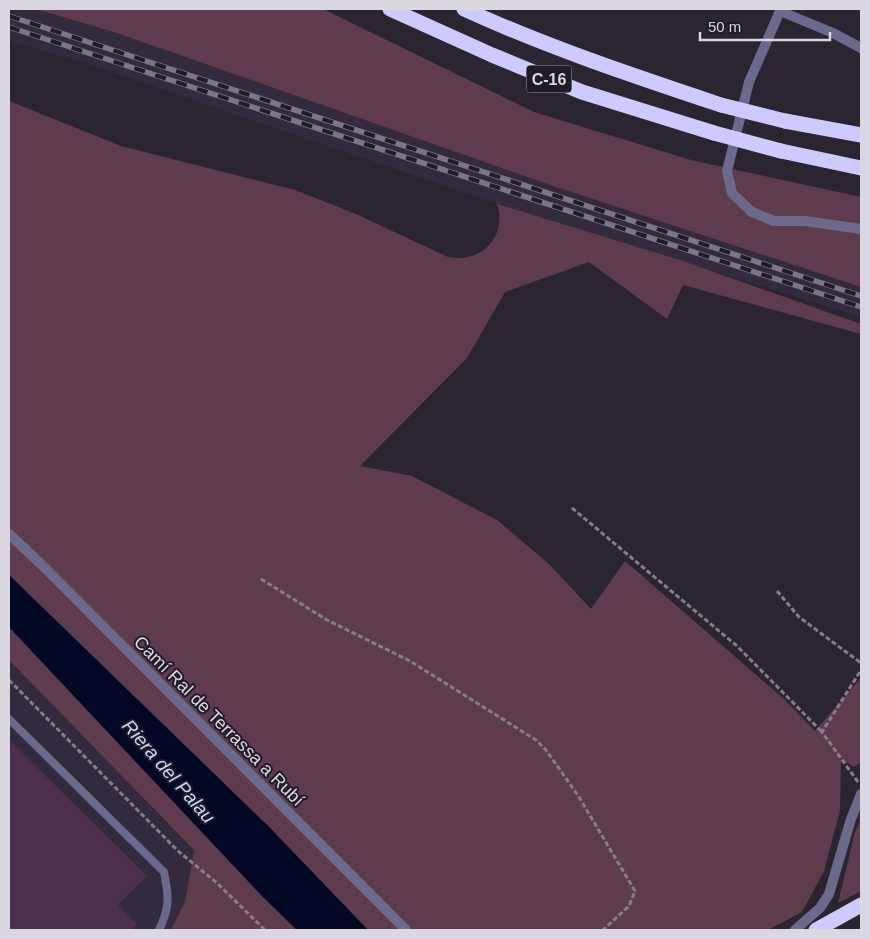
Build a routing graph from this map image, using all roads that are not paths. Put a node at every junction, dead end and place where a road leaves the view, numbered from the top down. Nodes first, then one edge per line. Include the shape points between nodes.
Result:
1 (390, 9) edge
2 (464, 9) edge
3 (861, 48) edge
4 (861, 136) edge
5 (861, 168) edge
6 (861, 229) edge
7 (9, 534) edge
8 (9, 719) edge
9 (861, 794) edge
10 (861, 905) edge
11 (159, 930) edge
12 (406, 930) edge
13 (795, 930) edge
14 (816, 930) edge

1 - 5 highway, C-16, bridge via 582,92 714,133
2 - 4 highway, C-16, bridge via 585,58 721,105
3 - 6 street via 780,12 749,82 727,171 732,193 752,212 774,221 805,221
7 - 12 street, Camí Ral de Terrassa a Rubí
8 - 11 lane via 164,872 168,910
9 - 13 street via 829,894 820,908
10 - 14 highway

